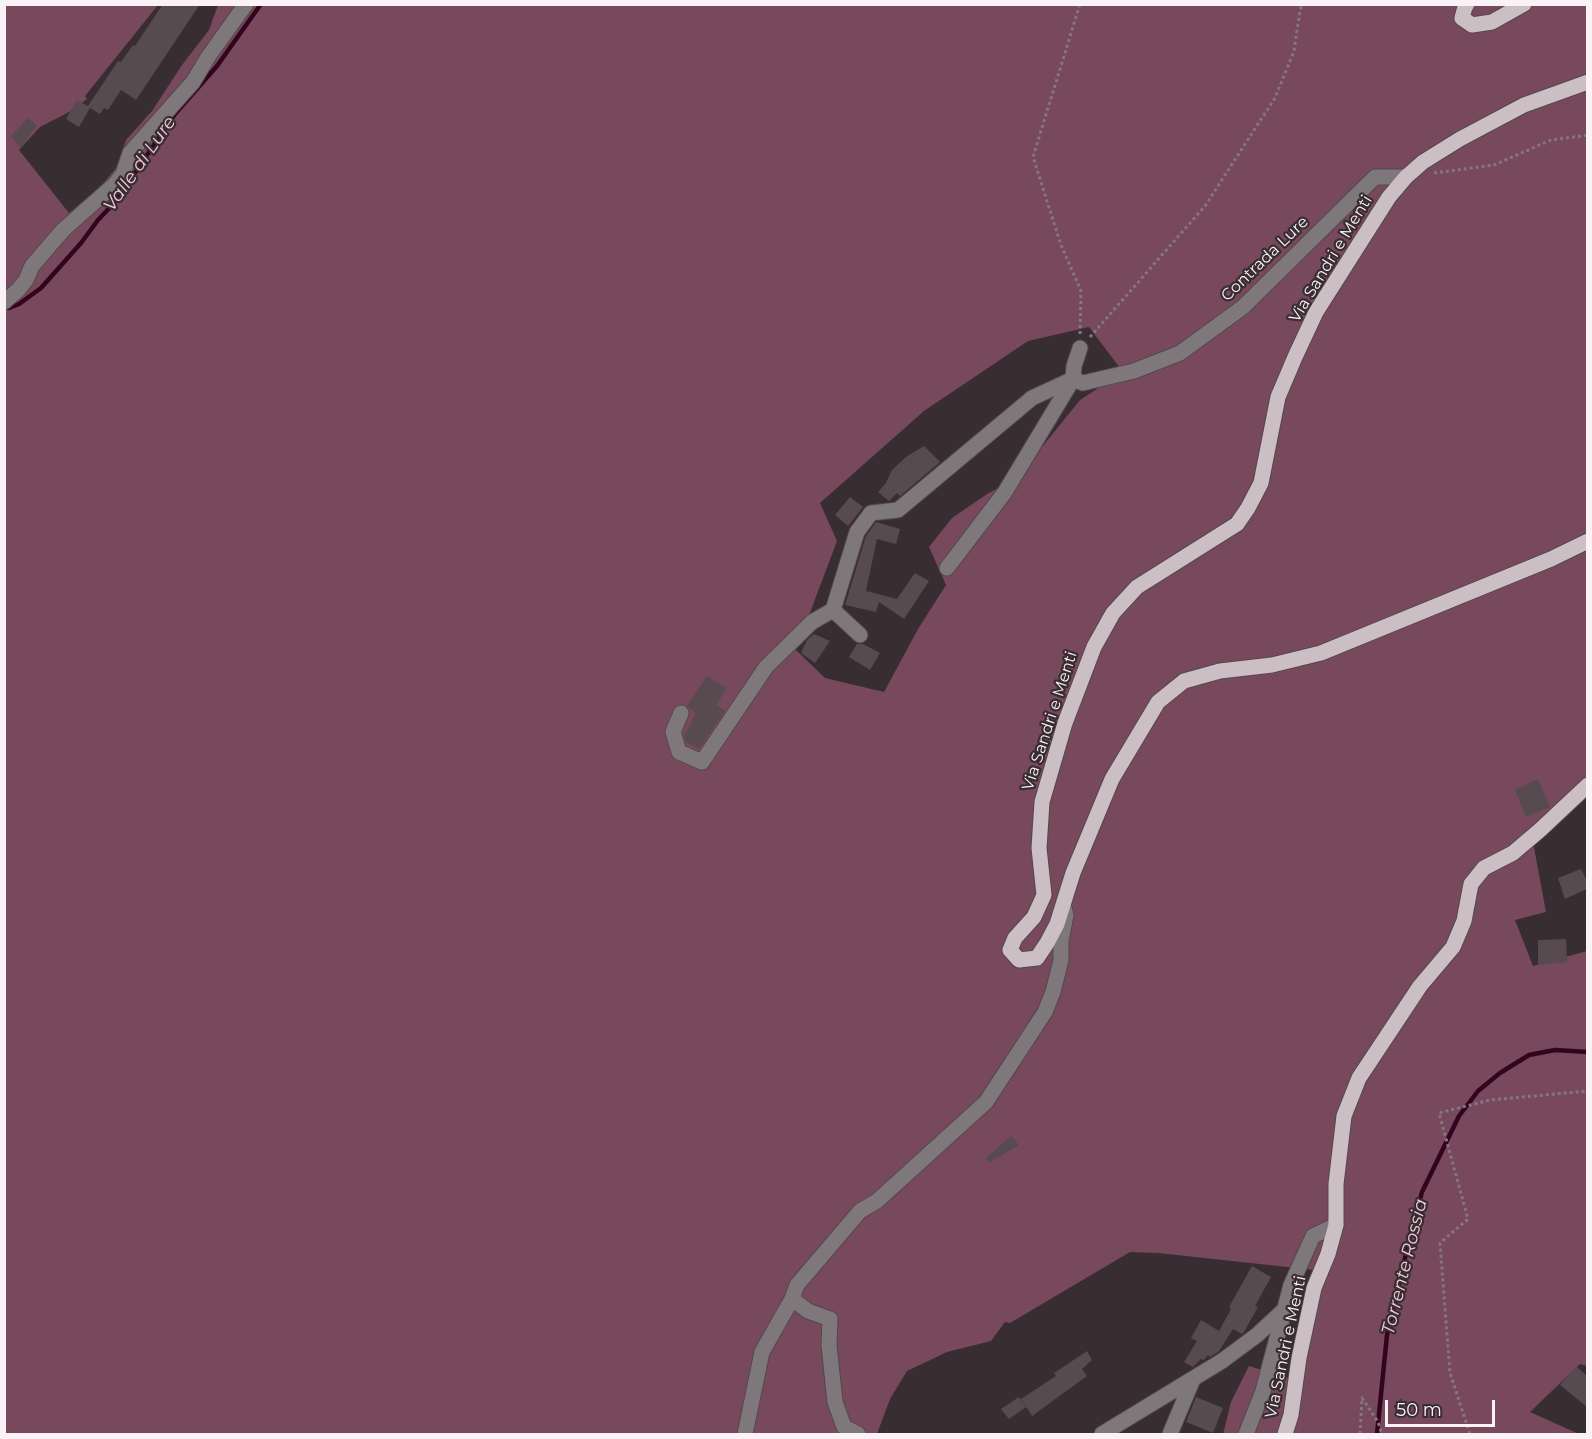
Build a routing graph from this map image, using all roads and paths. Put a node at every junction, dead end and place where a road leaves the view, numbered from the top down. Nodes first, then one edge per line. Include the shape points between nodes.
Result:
1 (246, 4) edge
2 (1080, 4) edge
3 (1302, 4) edge
4 (1467, 4) edge
5 (1524, 4) edge
6 (1587, 82) edge
7 (1587, 135) edge
8 (1406, 177) junction
9 (7, 300) edge
10 (1080, 348) junction
11 (1073, 379) junction
12 (1587, 541) edge
13 (947, 568) dead end
14 (833, 610) junction
15 (860, 634) dead end
16 (681, 713) dead end
17 (1587, 785) edge
18 (1063, 905) junction
19 (1587, 1091) edge
20 (1336, 1225) junction
21 (792, 1299) junction
22 (1284, 1310) junction
23 (1193, 1379) junction
24 (745, 1434) edge
25 (858, 1434) edge
26 (1102, 1434) edge
27 (1170, 1434) edge
28 (1246, 1434) edge
29 (1285, 1434) edge
30 (1360, 1434) edge
31 (1382, 1434) edge
32 (1470, 1434) edge

1 - 9 street via 193,82 130,153 115,184 63,230
2 - 10 path via 1033,157 1061,245 1081,291
3 - 10 path via 1294,51 1275,98 1205,206
4 - 5 main road via 1462,18 1472,25 1492,22
6 - 8 main road, Via Sandri e Menti via 1524,105 1460,139
7 - 8 path via 1551,140 1494,165
8 - 11 street, Contrada Lure via 1375,177 1243,307 1180,353 1134,371 1083,382
8 - 18 main road, Via Sandri e Menti via 1389,197 1316,312 1278,397 1261,483 1248,508 1237,524 1137,587 1113,613 1094,646 1065,723 1042,802 1039,848 1044,896 1034,917 1012,944 1010,951 1019,960 1037,958 1058,924
10 - 11 street
11 - 13 street via 1005,492
11 - 14 street via 1032,398 898,510 870,513 857,532
12 - 18 main road, Via Sandri e Menti via 1551,560 1321,652 1184,681 1158,702 1112,779
14 - 15 street
14 - 16 street via 812,622 766,667 702,762 679,752 673,732
17 - 20 main road, Via Sandri e Menti via 1513,853 1484,868 1471,884 1464,921 1453,947 1420,986 1359,1078 1344,1116 1336,1184
18 - 21 street via 1066,915 1061,960 1046,1012 986,1102 877,1201 860,1211 797,1285
19 - 32 path via 1490,1100 1439,1113 1468,1219 1440,1244 1450,1373
20 - 22 street via 1313,1236
20 - 29 main road, Via Sandri e Menti via 1314,1288
21 - 24 street via 762,1352
21 - 25 street via 808,1311 830,1319 836,1402 844,1427
22 - 23 street via 1257,1335
22 - 28 street via 1263,1391
23 - 26 street
23 - 27 street
30 - 31 path via 1362,1398

